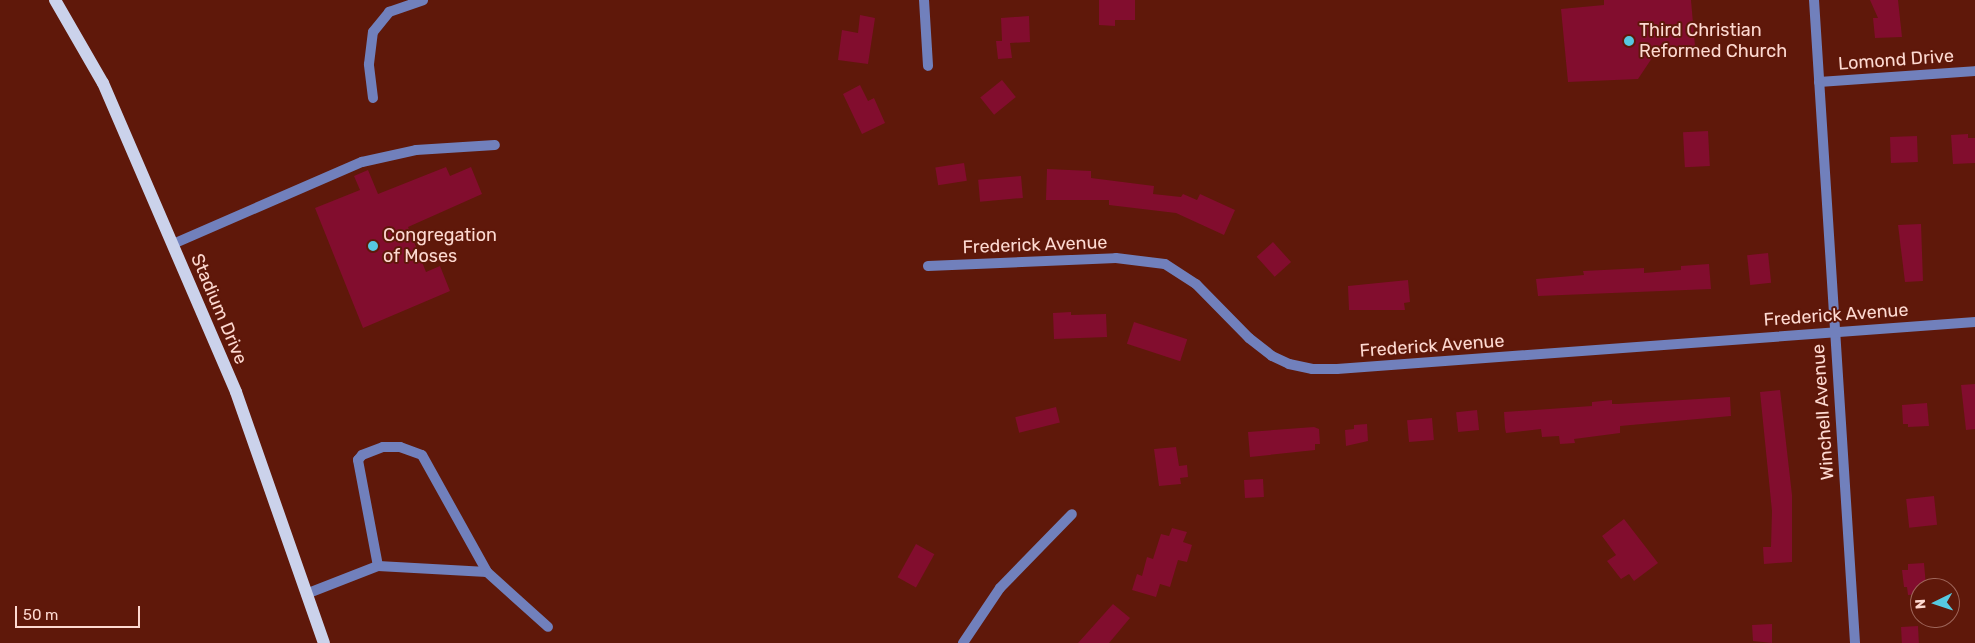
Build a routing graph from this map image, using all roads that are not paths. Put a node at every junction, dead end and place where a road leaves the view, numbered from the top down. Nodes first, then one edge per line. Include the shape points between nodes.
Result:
1 (55, 0) edge
2 (423, 0) edge
3 (924, 0) edge
4 (1814, 0) edge
5 (928, 66) dead end
6 (1975, 71) edge
7 (1819, 82) junction
8 (373, 98) dead end
9 (495, 145) dead end
10 (173, 244) junction
11 (928, 266) dead end
12 (1975, 322) edge
13 (1834, 331) junction
14 (1072, 514) dead end
15 (378, 566) junction
16 (487, 572) junction
17 (306, 594) junction
18 (548, 627) dead end
19 (324, 643) edge
20 (963, 643) edge
21 (1855, 643) edge

1 - 10 main road, Stadium Drive via 103,83
2 - 8 street via 389,12 373,32 369,64
3 - 5 street
4 - 7 street, Winchell Avenue
6 - 7 street, Lomond Drive
7 - 13 street, Winchell Avenue
9 - 10 street via 416,150 362,162
10 - 17 main road, Stadium Drive via 236,392
11 - 13 street, Frederick Avenue via 1116,258 1165,264 1196,284 1249,338 1272,356 1289,364 1337,370
12 - 13 street, Frederick Avenue
13 - 21 street, Winchell Avenue
14 - 20 street via 1000,588
15 - 16 street
15 - 16 street via 358,460 362,455 383,448 400,447 422,455
15 - 17 street
16 - 18 street
17 - 19 main road, Stadium Drive

